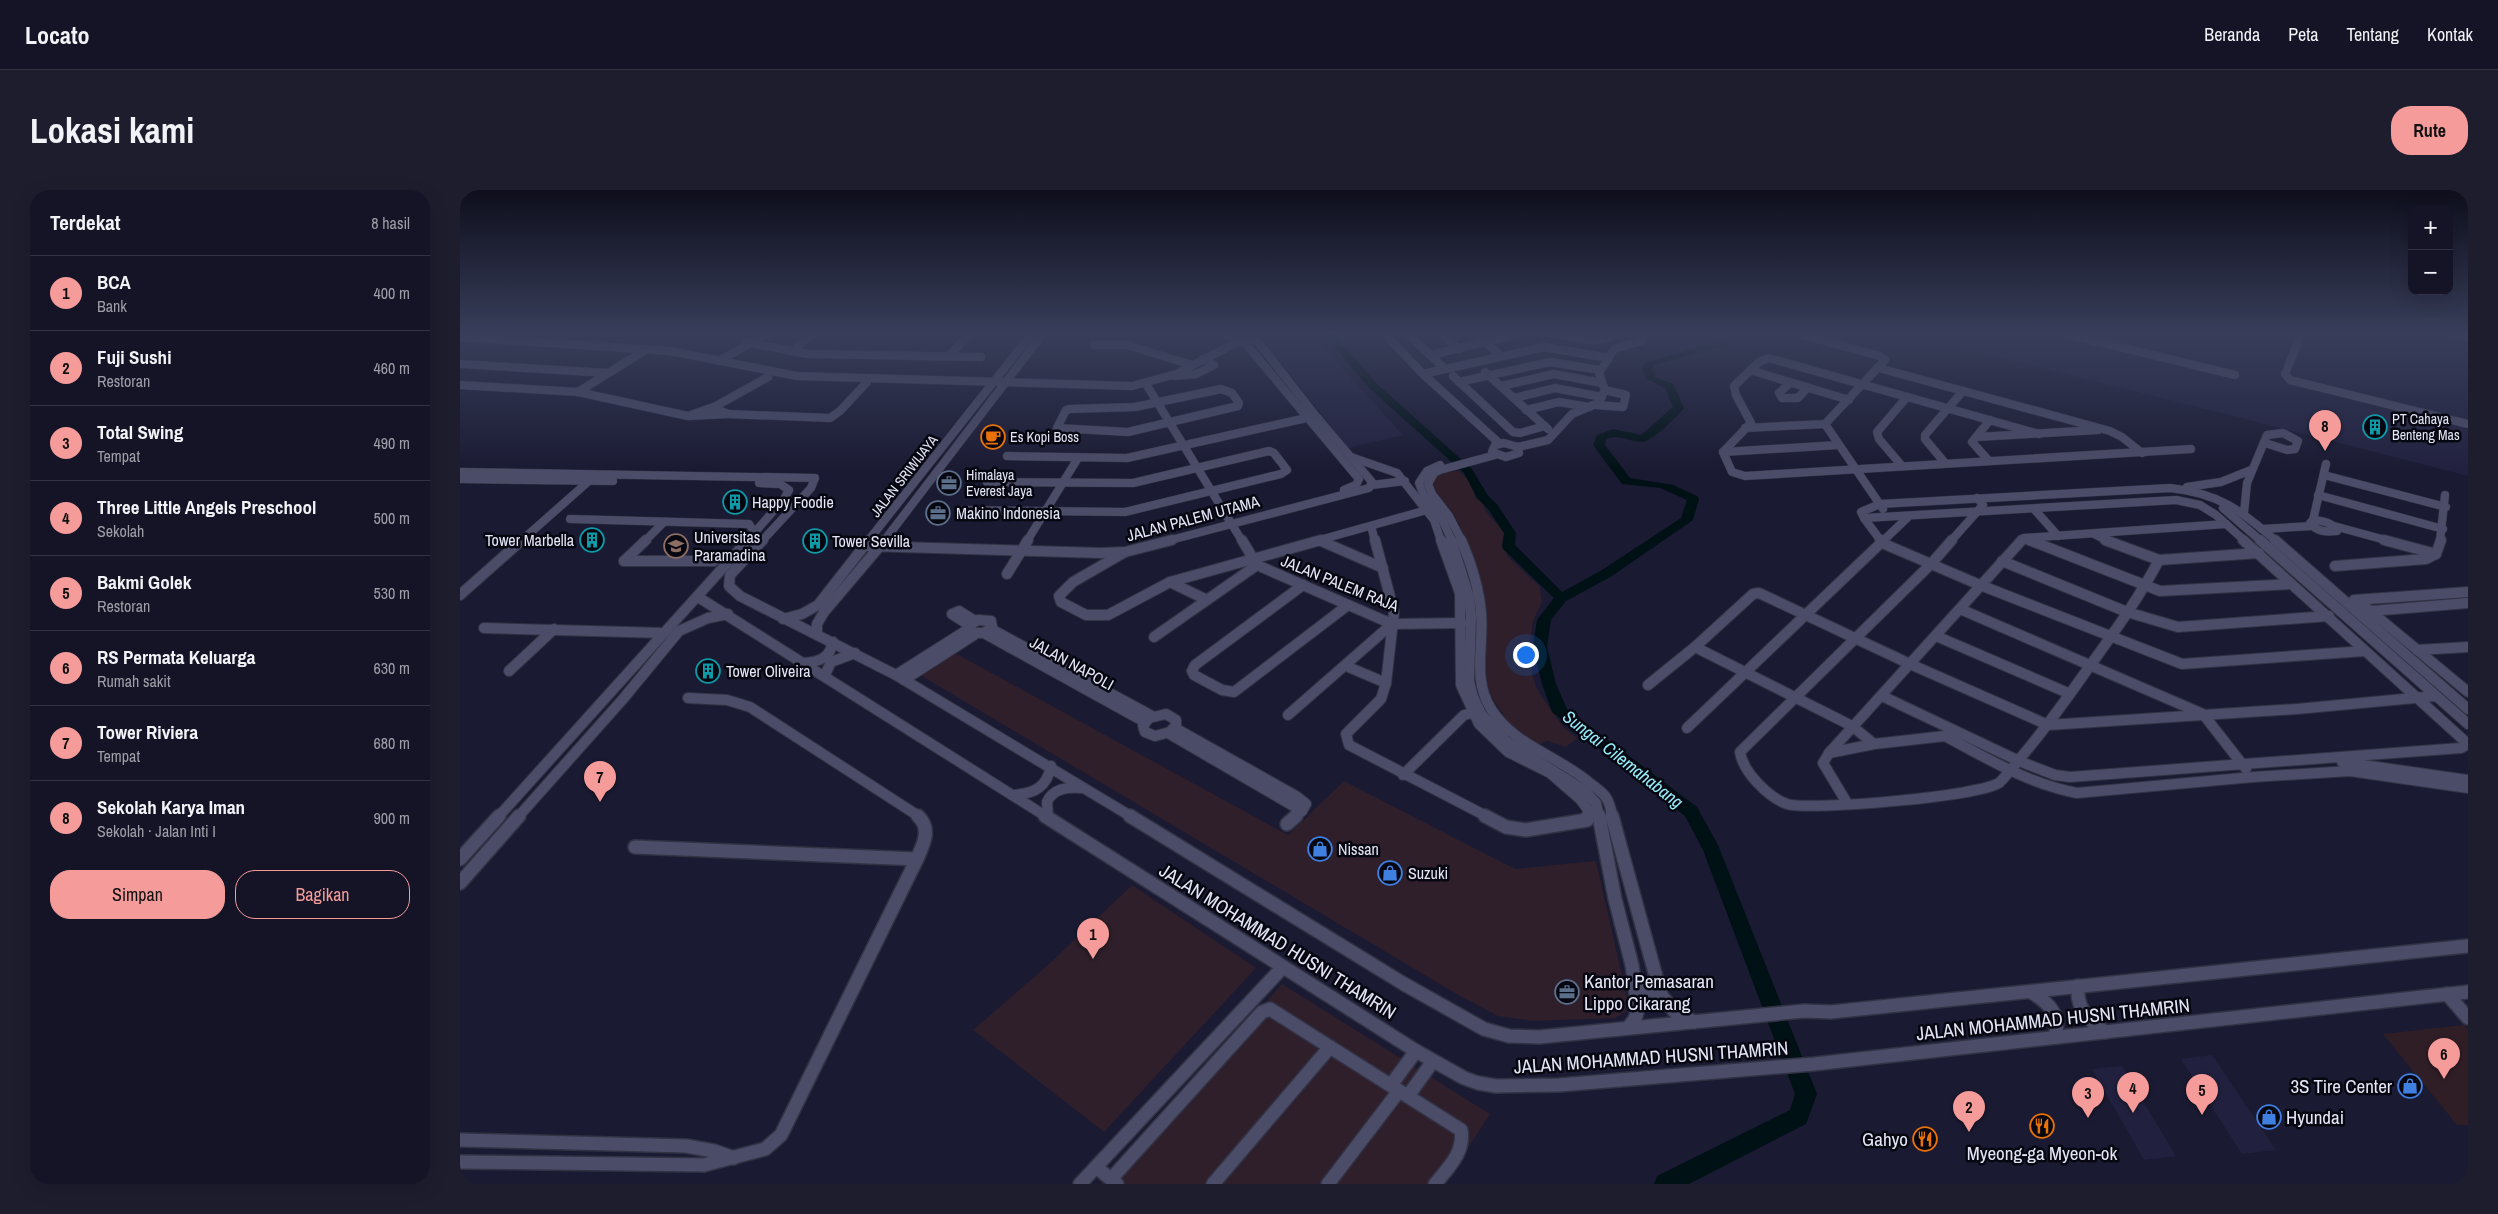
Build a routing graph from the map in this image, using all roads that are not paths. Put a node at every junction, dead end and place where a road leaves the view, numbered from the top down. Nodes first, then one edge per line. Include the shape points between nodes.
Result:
1 (599, 378) edge
2 (766, 378) edge
3 (779, 378) edge
4 (864, 378) edge
5 (998, 378) edge
6 (999, 378) edge
7 (1161, 378) edge
8 (1276, 378) edge
9 (1286, 378) edge
10 (1428, 378) edge
11 (1461, 378) edge
12 (1492, 378) edge
13 (1535, 378) edge
14 (1567, 378) edge
15 (1600, 378) edge
16 (1742, 378) edge
17 (1776, 378) edge
18 (1844, 378) edge
19 (1869, 378) edge
20 (1917, 378) edge
21 (2289, 378) edge
22 (867, 382) junction
23 (994, 383) junction
24 (1790, 383) junction
25 (460, 384) edge
26 (1146, 384) junction
27 (1864, 384) junction
28 (1501, 386) junction
29 (1807, 388) junction
30 (1603, 390) junction
31 (1963, 391) junction
32 (578, 392) junction
33 (1907, 396) junction
34 (1514, 398) junction
35 (1849, 400) junction
36 (1158, 403) junction
37 (716, 406) junction
38 (1593, 406) junction
39 (1948, 408) junction
40 (1526, 410) junction
41 (728, 414) junction
42 (688, 416) junction
43 (1315, 416) junction
44 (1307, 418) junction
45 (1990, 420) junction
46 (1170, 424) junction
47 (1825, 424) junction
48 (2468, 424) edge
49 (1748, 425) junction
50 (1545, 426) junction
51 (2106, 430) junction
52 (1978, 434) junction
53 (2039, 434) junction
54 (1554, 435) junction
55 (2265, 443) dead end
56 (1499, 444) junction
57 (1838, 445) junction
58 (1183, 446) junction
59 (1518, 446) junction
60 (1725, 449) junction
61 (2191, 450) dead end
62 (2142, 453) junction
63 (1494, 454) junction
64 (1007, 456) dead end
65 (1351, 457) junction
66 (1078, 458) junction
67 (1989, 461) junction
68 (1945, 463) junction
69 (2326, 464) dead end
70 (1446, 465) junction
71 (1902, 466) junction
72 (1196, 468) junction
73 (2251, 470) junction
74 (460, 472) edge
75 (1858, 472) junction
76 (598, 474) junction
77 (2324, 475) junction
78 (808, 477) junction
79 (460, 479) edge
80 (589, 481) junction
81 (1405, 481) junction
82 (987, 482) dead end
83 (1061, 484) junction
84 (786, 487) junction
85 (1370, 487) junction
86 (2180, 488) junction
87 (1210, 491) junction
88 (2318, 495) junction
89 (2445, 496) dead end
90 (2060, 497) junction
91 (2173, 497) junction
92 (1980, 502) junction
93 (1880, 505) junction
94 (2446, 507) junction
95 (2034, 509) junction
96 (963, 510) dead end
97 (1427, 510) junction
98 (1045, 512) junction
99 (1976, 512) junction
100 (2244, 513) junction
101 (1908, 516) junction
102 (1864, 518) junction
103 (570, 519) dead end
104 (664, 522) junction
105 (1229, 522) junction
106 (2226, 524) junction
107 (2314, 525) junction
108 (1371, 526) junction
109 (2443, 529) junction
110 (754, 532) junction
111 (2265, 532) junction
112 (2094, 534) junction
113 (2058, 536) junction
114 (2024, 538) junction
115 (1321, 541) junction
116 (1882, 542) junction
117 (869, 543) junction
118 (885, 544) junction
119 (1023, 548) junction
120 (1125, 552) junction
121 (1101, 553) junction
122 (2259, 553) junction
123 (2436, 554) junction
124 (2159, 560) junction
125 (2002, 561) junction
126 (714, 562) dead end
127 (1256, 563) junction
128 (1931, 564) junction
129 (2334, 566) dead end
130 (1383, 568) junction
131 (1097, 569) junction
132 (2308, 570) junction
133 (2296, 571) junction
134 (1007, 574) dead end
135 (1170, 582) junction
136 (2291, 584) junction
137 (1303, 585) junction
138 (1980, 585) junction
139 (2145, 587) junction
140 (2468, 592) edge
141 (460, 595) edge
142 (698, 597) junction
143 (2468, 597) edge
144 (2419, 598) junction
145 (1207, 600) junction
146 (2468, 604) edge
147 (1348, 605) junction
148 (2355, 606) junction
149 (1960, 609) junction
150 (1394, 612) junction
151 (2127, 612) junction
152 (728, 614) junction
153 (1806, 614) junction
154 (1376, 616) junction
155 (2326, 616) junction
156 (783, 619) junction
157 (1462, 623) junction
158 (1392, 624) junction
159 (484, 628) dead end
160 (554, 629) junction
161 (664, 633) junction
162 (817, 635) junction
163 (1936, 636) junction
164 (1154, 637) dead end
165 (2111, 637) junction
166 (1856, 638) junction
167 (834, 642) junction
168 (1695, 647) junction
169 (2468, 647) edge
170 (2418, 650) junction
171 (2365, 651) junction
172 (856, 654) junction
173 (803, 663) junction
174 (1910, 664) junction
175 (2091, 665) junction
176 (1346, 666) junction
177 (509, 671) dead end
178 (1744, 672) junction
179 (825, 675) junction
180 (900, 677) junction
181 (2435, 680) junction
182 (2419, 681) junction
183 (1386, 683) junction
184 (1648, 685) dead end
185 (2468, 692) edge
186 (1883, 694) junction
187 (2068, 694) junction
188 (2451, 694) junction
189 (1793, 696) junction
190 (2436, 696) junction
191 (688, 698) dead end
192 (2418, 698) junction
193 (2468, 709) edge
194 (1472, 714) junction
195 (2203, 714) junction
196 (1288, 715) dead end
197 (1148, 719) junction
198 (2468, 724) edge
199 (2048, 725) junction
200 (1852, 726) junction
201 (1687, 728) dead end
202 (1950, 730) junction
203 (1171, 731) junction
204 (1874, 744) junction
205 (2468, 744) edge
206 (1829, 753) junction
207 (2020, 759) junction
208 (2326, 760) junction
209 (2242, 765) junction
210 (1051, 766) junction
211 (2011, 771) junction
212 (1403, 775) junction
213 (2254, 777) junction
214 (2468, 780) edge
215 (1085, 788) junction
216 (2468, 788) edge
217 (1014, 796) junction
218 (1846, 803) junction
219 (1048, 818) junction
220 (1287, 824) dead end
221 (482, 834) junction
222 (502, 835) junction
223 (636, 847) dead end
224 (460, 859) edge
225 (917, 859) junction
226 (460, 883) edge
227 (2468, 946) edge
228 (1632, 965) junction
229 (1282, 967) junction
230 (2078, 986) junction
231 (2031, 992) junction
232 (2467, 993) edge
233 (1660, 994) junction
234 (2447, 994) junction
235 (2468, 1018) edge
236 (1694, 1022) junction
237 (1628, 1028) junction
238 (2105, 1032) junction
239 (2055, 1037) junction
240 (1330, 1047) junction
241 (1416, 1051) junction
242 (1433, 1061) junction
243 (1399, 1091) junction
244 (460, 1140) edge
245 (735, 1158) junction
246 (460, 1162) edge
247 (1096, 1167) junction
248 (1114, 1182) edge
249 (1080, 1184) edge
250 (1213, 1184) edge
251 (1328, 1184) edge
252 (1435, 1184) edge

1 - 32 street
2 - 37 street
3 - 22 street
4 - 23 street
5 - 23 street, JALAN SRIWIJAYA
6 - 23 street, JALAN SRIWIJAYA
7 - 26 street
8 - 44 street
9 - 43 street
10 - 56 street
11 - 50 street via 1456,379 1513,432 1520,434
12 - 28 street
13 - 28 street
14 - 30 street
15 - 30 street
16 - 49 street via 1734,386
17 - 24 street
18 - 27 street
19 - 27 street
20 - 31 street
21 - 48 street
22 - 23 street
22 - 41 street via 830,418
23 - 26 street
23 - 117 street, JALAN SRIWIJAYA
23 - 118 street, JALAN SRIWIJAYA
24 - 29 street
24 - 29 street via 1779,393 1782,398 1798,398
25 - 32 street
26 - 36 street
27 - 33 street
27 - 35 street
28 - 34 street
29 - 35 street
30 - 34 street via 1555,388
30 - 38 street
30 - 38 street via 1626,395 1622,407
31 - 39 street
31 - 51 street
32 - 42 street
33 - 39 street
33 - 71 street via 1877,432 1879,439
34 - 40 street
35 - 47 street
36 - 46 street
36 - 46 street via 1220,389 1232,393 1239,403 1235,408
36 - 46 street via 1122,408 1070,409 1066,410 1057,428 1128,432
37 - 41 street
37 - 42 street
38 - 40 street via 1559,402
38 - 54 street via 1566,418
39 - 45 street
39 - 68 street via 1924,437
40 - 50 street
41 - 42 street
43 - 44 street
43 - 65 street
44 - 58 street
44 - 105 street, JALAN PALEM UTAMA via 1358,479 1356,485
45 - 52 street
45 - 53 street
46 - 58 street
47 - 49 street
47 - 57 street
49 - 60 street
50 - 54 street
51 - 53 street
51 - 62 street via 2117,434
52 - 53 street
52 - 67 street via 1972,442
54 - 59 street via 1548,440
55 - 73 street
56 - 59 street
56 - 63 street via 1492,447
57 - 60 street via 1743,451
57 - 75 street
58 - 66 street via 1127,458
58 - 72 street
59 - 63 street via 1516,455 1506,458
60 - 75 street via 1732,472 1740,476
61 - 62 street
62 - 67 street
63 - 70 street
64 - 66 street
65 - 81 street via 1392,470
65 - 85 street via 1372,482
66 - 83 street
67 - 68 street
68 - 71 street
69 - 77 street
70 - 228 street via 1427,471 1419,484 1424,497 1444,524 1470,597 1469,689 1496,732 1530,757 1554,768 1588,793 1596,803
70 - 233 street via 1434,473 1428,484 1432,495 1453,522 1479,596 1480,688 1491,710 1505,727 1537,750 1562,762 1608,800
71 - 75 street
72 - 83 street via 1133,483
72 - 87 street
72 - 87 street via 1268,451 1274,453 1287,468 1281,474
73 - 86 street via 2221,482
73 - 100 street
74 - 76 street
75 - 93 street
76 - 78 street
76 - 80 street
77 - 88 street
77 - 94 street
78 - 84 street
78 - 156 street, JALAN MOHAMMAD HUSNI THAMRIN via 815,478 811,488 730,575 729,586 740,596
79 - 80 street
80 - 84 street via 768,483
80 - 141 street
81 - 85 street, JALAN PALEM UTAMA
81 - 97 street
82 - 83 street
83 - 98 street
84 - 110 street via 789,490 784,499
85 - 105 street, JALAN PALEM UTAMA
86 - 90 street
86 - 100 street via 2221,500
87 - 98 street via 1125,512
87 - 105 street
88 - 107 street
88 - 109 street
89 - 94 street
90 - 91 street
90 - 92 street
91 - 95 street
91 - 106 street via 2200,505
91 - 133 street via 2200,497 2231,514
92 - 93 street
92 - 99 street
93 - 102 street via 1861,512
94 - 109 street
95 - 99 street
95 - 113 street
96 - 98 street
97 - 108 street
97 - 157 street via 1434,520 1458,584
98 - 119 street
99 - 101 street
99 - 128 street
100 - 111 street
101 - 102 street
101 - 116 street
102 - 116 street
103 - 104 street
104 - 110 street via 749,524
104 - 126 street via 624,561
105 - 119 street, JALAN PALEM UTAMA via 1124,547
105 - 120 street, JALAN PALEM UTAMA
105 - 127 street
106 - 112 street
106 - 122 street
107 - 111 street
107 - 123 street via 2334,532 2337,528 2334,526
108 - 115 street
108 - 130 street
109 - 123 street
110 - 142 street
111 - 132 street
112 - 113 street
112 - 124 street
113 - 114 street
114 - 125 street
114 - 139 street
115 - 127 street
115 - 130 street
116 - 128 street
116 - 153 street
117 - 118 street, JALAN PALEM UTAMA
117 - 156 street, JALAN SRIWIJAYA via 818,605
118 - 119 street, JALAN PALEM UTAMA
118 - 162 street, JALAN SRIWIJAYA via 824,612 817,624
119 - 121 street, JALAN PALEM UTAMA
119 - 134 street
120 - 121 street, JALAN PALEM UTAMA
120 - 131 street
121 - 131 street via 1096,562
122 - 124 street
122 - 136 street
123 - 129 street via 2426,559
124 - 139 street
125 - 138 street
125 - 151 street
127 - 135 street
127 - 137 street, JALAN PALEM RAJA
127 - 145 street
128 - 138 street
128 - 166 street
130 - 150 street
131 - 135 street via 1064,590 1059,596 1061,602 1086,615 1102,616
132 - 133 street
132 - 148 street
133 - 148 street
135 - 145 street
136 - 139 street via 2168,592
136 - 155 street
137 - 147 street, JALAN PALEM RAJA
137 - 147 street via 1194,665 1194,675 1222,690 1234,692
138 - 149 street
138 - 165 street
139 - 151 street
140 - 144 street
142 - 152 street, JALAN MOHAMMAD HUSNI THAMRIN
142 - 161 street
143 - 144 street
144 - 148 street
145 - 164 street
146 - 148 street
147 - 154 street, JALAN PALEM RAJA
148 - 155 street
148 - 170 street
148 - 181 street
148 - 182 street
149 - 163 street
149 - 175 street
150 - 154 street
150 - 158 street
151 - 155 street via 2183,627
151 - 165 street
152 - 173 street, JALAN MOHAMMAD HUSNI THAMRIN
152 - 222 street via 708,618 679,631
153 - 166 street
153 - 168 street via 1763,594 1753,594
153 - 178 street
154 - 158 street, JALAN PALEM RAJA
155 - 171 street
156 - 162 street, JALAN MOHAMMAD HUSNI THAMRIN
157 - 158 street, JALAN PALEM RAJA
157 - 194 street via 1460,678
158 - 176 street
158 - 183 street
159 - 160 street
160 - 161 street
160 - 177 street
161 - 221 street
162 - 167 street, JALAN MOHAMMAD HUSNI THAMRIN
163 - 174 street
163 - 187 street
165 - 171 street via 2192,665
165 - 175 street
166 - 174 street
166 - 189 street
167 - 172 street, JALAN MOHAMMAD HUSNI THAMRIN
167 - 173 street via 826,658
168 - 178 street
168 - 184 street
169 - 170 street
170 - 185 street
171 - 192 street
172 - 179 street via 842,655 831,662
172 - 180 street, JALAN MOHAMMAD HUSNI THAMRIN
173 - 179 street, JALAN MOHAMMAD HUSNI THAMRIN
174 - 186 street
174 - 199 street
175 - 187 street
175 - 195 street
176 - 183 street
176 - 196 street
178 - 189 street
178 - 201 street
179 - 217 street, JALAN MOHAMMAD HUSNI THAMRIN
180 - 197 street, JALAN NAPOLI via 977,629
180 - 210 street, JALAN MOHAMMAD HUSNI THAMRIN
181 - 182 street
181 - 188 street
182 - 190 street
183 - 212 street via 1381,699 1346,734 1346,740 1355,749
185 - 188 street
186 - 200 street
186 - 202 street
187 - 199 street
188 - 193 street
189 - 200 street
189 - 218 street via 1740,752 1740,758 1763,787 1787,804
190 - 192 street
190 - 198 street
191 - 225 street via 727,700 750,707 916,814 925,822 927,831
192 - 195 street
192 - 205 street
194 - 212 street via 1464,715
194 - 212 street via 1478,724 1508,752 1550,773 1580,799 1589,811 1587,820 1516,830
195 - 199 street
195 - 209 street
197 - 203 street, JALAN NAPOLI via 1144,728 1147,734 1155,736
197 - 203 street, JALAN NAPOLI via 1164,713 1173,716 1177,721
199 - 207 street
200 - 204 street
200 - 206 street
202 - 204 street
202 - 207 street
202 - 211 street
203 - 220 street, JALAN NAPOLI via 1306,804
204 - 206 street
205 - 208 street via 2461,748
206 - 218 street via 1823,763
207 - 209 street via 2055,775 2070,777
207 - 211 street
208 - 209 street
208 - 214 street
209 - 213 street
210 - 215 street, JALAN MOHAMMAD HUSNI THAMRIN
210 - 217 street via 1045,787 1028,795
211 - 213 street via 2078,793
211 - 218 street via 1999,783 1981,790
213 - 216 street via 2350,771
215 - 219 street via 1071,787 1051,795 1045,802
215 - 237 street, JALAN MOHAMMAD HUSNI THAMRIN via 1404,984 1484,1029 1509,1036 1539,1037
217 - 219 street, JALAN MOHAMMAD HUSNI THAMRIN
219 - 229 street, JALAN MOHAMMAD HUSNI THAMRIN
221 - 222 street
221 - 224 street
222 - 226 street
223 - 225 street
225 - 245 street via 784,1129 765,1149
227 - 230 street, JALAN MOHAMMAD HUSNI THAMRIN
228 - 233 street via 1642,992 1654,998
228 - 237 street via 1638,1009
229 - 241 street, JALAN MOHAMMAD HUSNI THAMRIN
229 - 247 street
230 - 231 street, JALAN MOHAMMAD HUSNI THAMRIN
230 - 238 street via 2078,1005 2094,1025
231 - 236 street, JALAN MOHAMMAD HUSNI THAMRIN
231 - 239 street via 2046,1001 2056,1014 2059,1027
232 - 234 street, JALAN MOHAMMAD HUSNI THAMRIN
233 - 236 street via 1674,1011
234 - 235 street
234 - 238 street, JALAN MOHAMMAD HUSNI THAMRIN
236 - 237 street, JALAN MOHAMMAD HUSNI THAMRIN
238 - 239 street, JALAN MOHAMMAD HUSNI THAMRIN
239 - 242 street, JALAN MOHAMMAD HUSNI THAMRIN via 1814,1064 1598,1083 1506,1086 1478,1083
240 - 243 street
240 - 248 street via 1270,1009 1266,1010
240 - 250 street
241 - 242 street, JALAN MOHAMMAD HUSNI THAMRIN
241 - 243 street
242 - 243 street
243 - 251 street
243 - 252 street via 1461,1130 1460,1150
244 - 245 street via 686,1146
245 - 246 street via 682,1166
247 - 248 street
247 - 249 street

